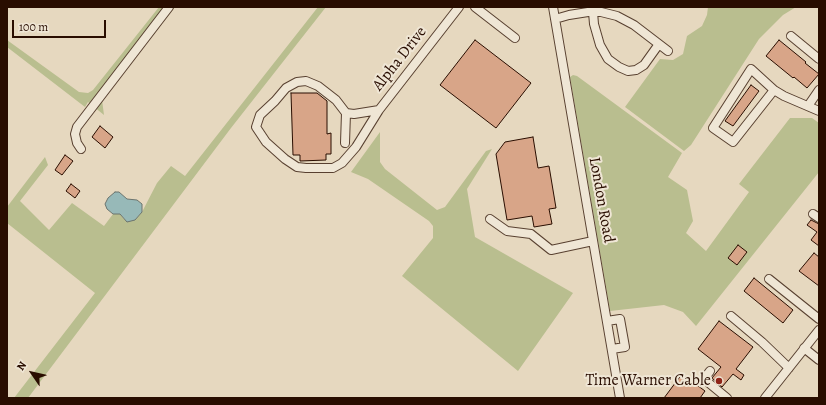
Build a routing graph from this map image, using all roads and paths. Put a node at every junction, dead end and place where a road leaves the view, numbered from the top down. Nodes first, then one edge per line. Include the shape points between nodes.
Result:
1 (169, 7) edge
2 (459, 7) edge
3 (475, 7) edge
4 (553, 7) edge
5 (593, 12) junction
6 (555, 19) junction
7 (791, 36) dead end
8 (515, 38) dead end
9 (659, 44) junction
10 (668, 51) dead end
11 (819, 59) edge
12 (774, 90) junction
13 (819, 90) edge
14 (808, 106) junction
15 (379, 110) junction
16 (819, 111) edge
17 (346, 113) junction
18 (345, 143) dead end
19 (81, 149) dead end
20 (490, 220) dead end
21 (594, 241) junction
22 (769, 279) dead end
23 (731, 316) dead end
24 (819, 319) edge
25 (607, 321) junction
26 (819, 330) edge
27 (804, 348) junction
28 (612, 350) junction
29 (819, 360) edge
30 (789, 368) junction
31 (710, 371) dead end
32 (619, 397) edge
33 (727, 398) edge
34 (765, 398) edge

1 - 19 street via 77,127 75,134
2 - 15 street, Alpha Drive
3 - 8 street
4 - 6 street, London Road
5 - 6 street
5 - 9 street via 617,16
5 - 9 street via 600,45 608,59 619,67 628,71 636,70 644,65
6 - 21 street, London Road
7 - 11 street
9 - 10 street
12 - 12 street via 751,69 713,128 733,142
12 - 14 street
13 - 14 street
14 - 16 street
15 - 17 street
15 - 17 street, Alpha Drive via 356,147 342,164 333,168 297,167 266,142 256,127 260,115 286,88 297,82 306,81 318,86 336,100
17 - 18 street
20 - 21 street via 507,231 531,234 551,250
21 - 25 street, London Road
22 - 24 street
23 - 30 street
25 - 28 street, London Road
25 - 28 street via 620,319 625,347
26 - 27 street
27 - 29 street
27 - 30 street
28 - 32 street, London Road
30 - 34 street
31 - 33 street via 704,379

